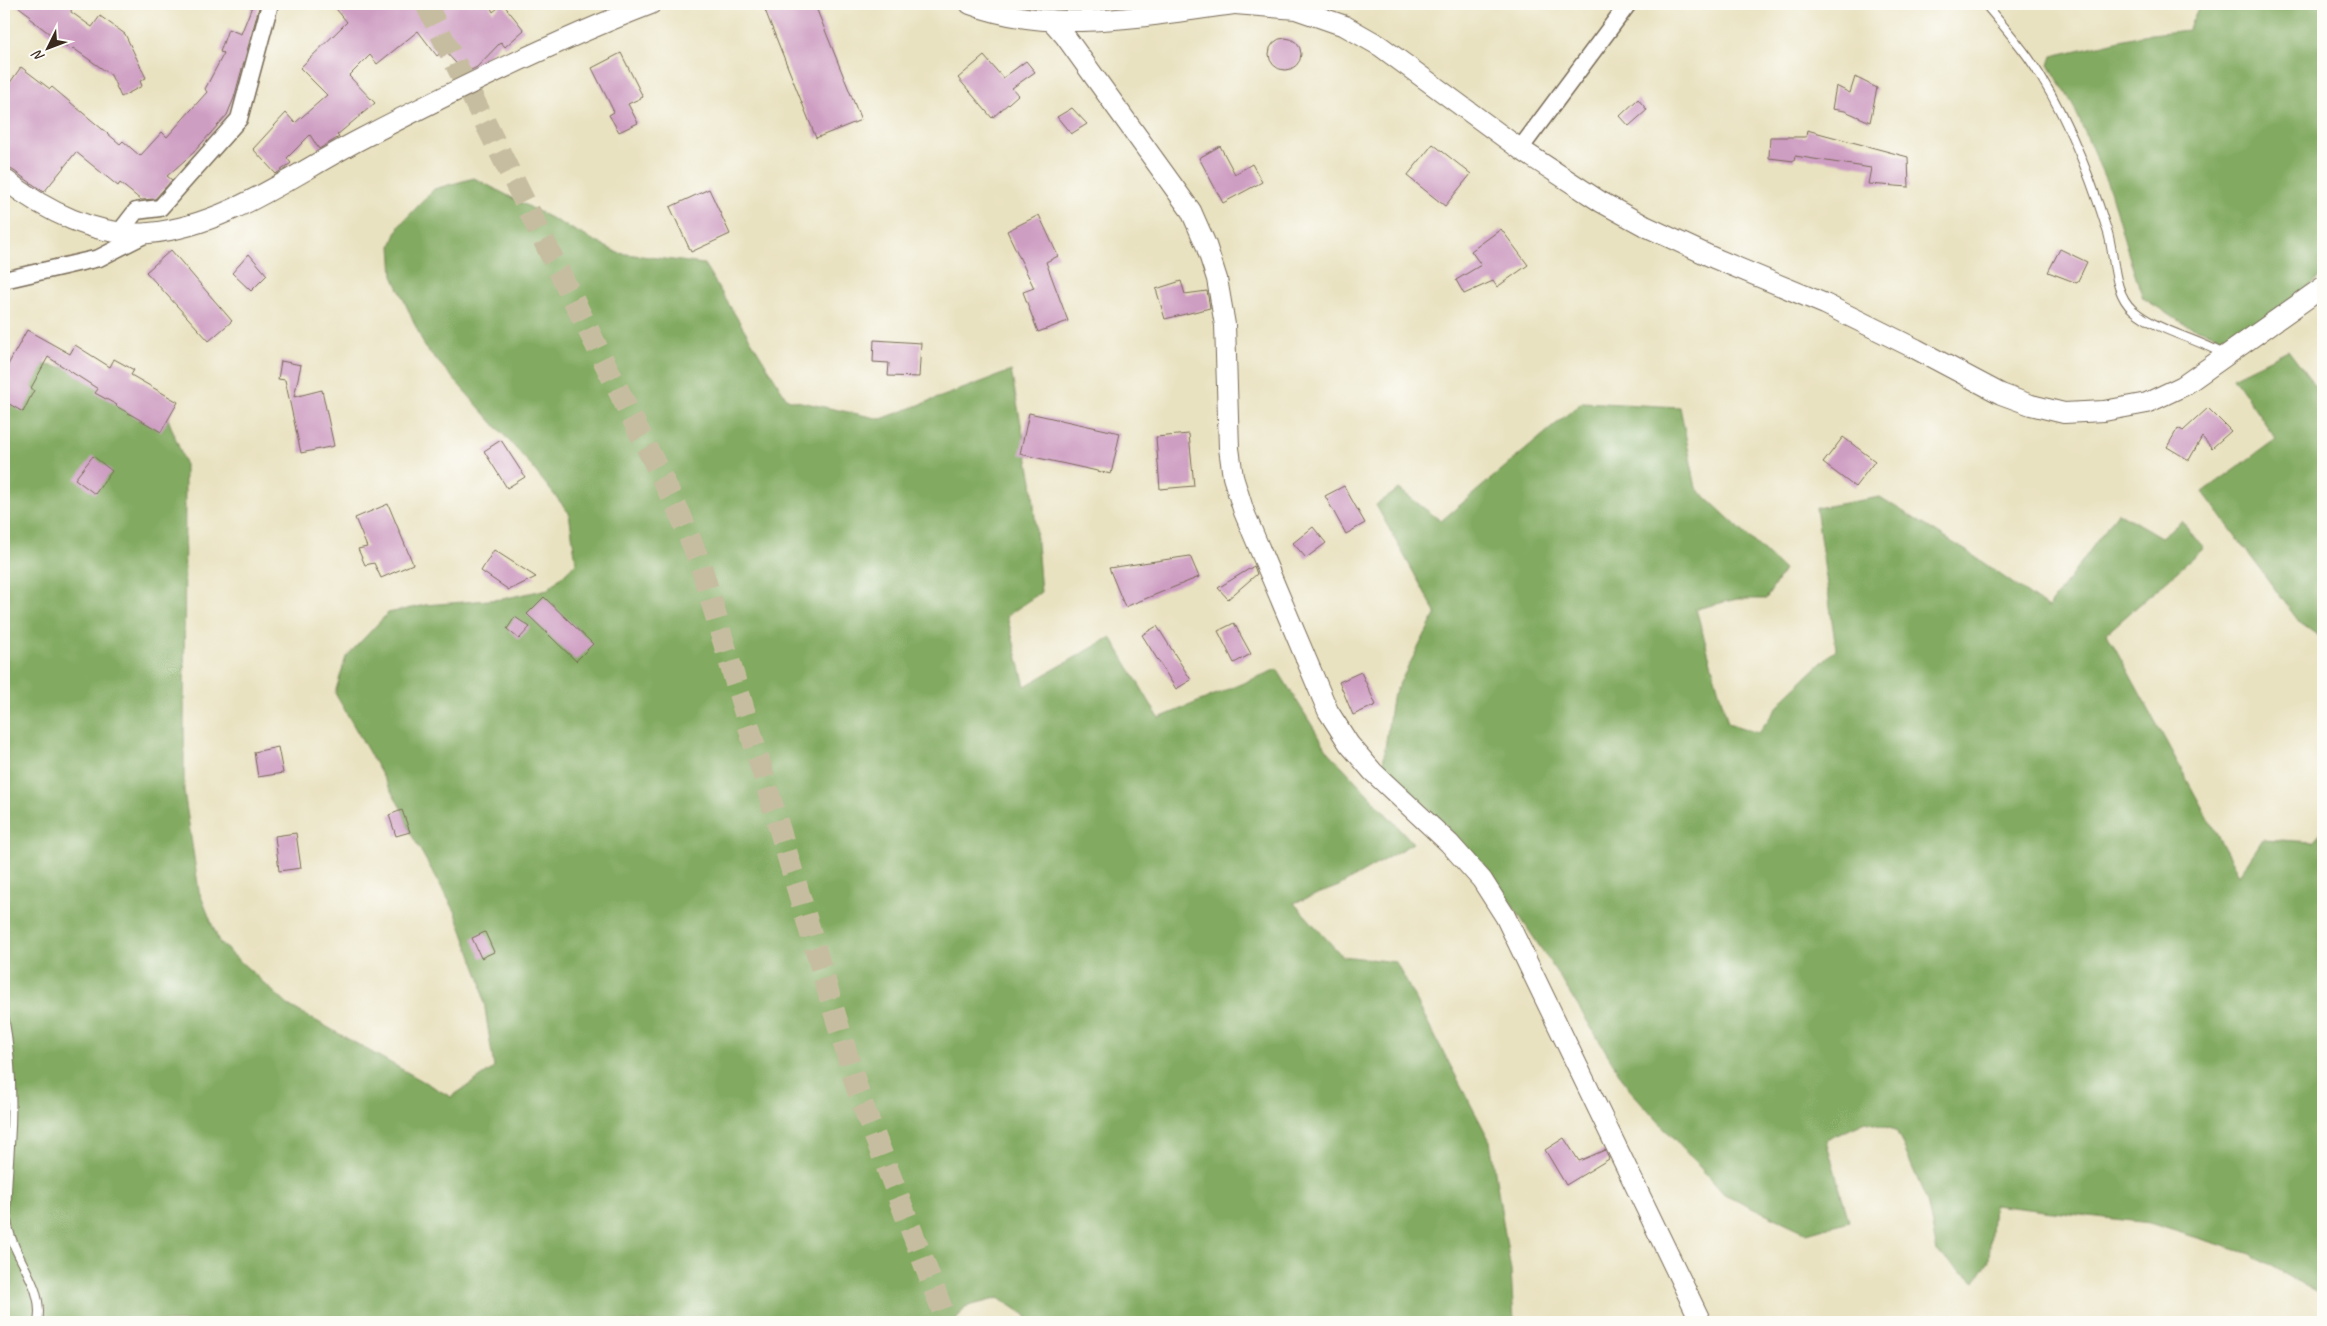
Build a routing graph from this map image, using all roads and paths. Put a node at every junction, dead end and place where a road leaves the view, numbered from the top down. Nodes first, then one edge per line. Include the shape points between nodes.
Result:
1 (270, 4) edge
2 (651, 4) edge
3 (970, 4) edge
4 (1235, 4) edge
5 (1628, 4) edge
6 (1985, 4) edge
7 (1200, 6) edge
8 (1052, 20) junction
9 (1520, 149) junction
10 (4, 179) edge
11 (119, 232) junction
12 (148, 233) junction
13 (4, 280) edge
14 (2323, 287) edge
15 (2228, 356) junction
16 (4, 1016) edge
17 (38, 1322) edge
18 (1701, 1322) edge

1 - 11 street via 239,118 160,208 136,211
2 - 12 street via 438,100 219,215 182,228
3 - 8 street via 991,12
4 - 7 street
4 - 9 street via 1296,9 1345,26 1380,46
5 - 9 street
6 - 15 lane via 2029,58 2058,108 2093,183 2113,250 2121,296 2133,310 2153,323
7 - 8 street via 1104,21
8 - 18 street via 1191,210 1206,245 1217,279 1225,325 1229,448 1233,476 1244,512 1328,712 1373,772 1482,880 1505,916
9 - 15 street via 1601,202 1645,226 1824,304 2001,394 2031,405 2064,413 2147,404 2183,386
10 - 11 street via 65,217 94,228
11 - 12 street
12 - 13 street via 99,258
14 - 15 street
16 - 17 lane via 11,1058 12,1109 7,1224 14,1248 32,1279 40,1309

